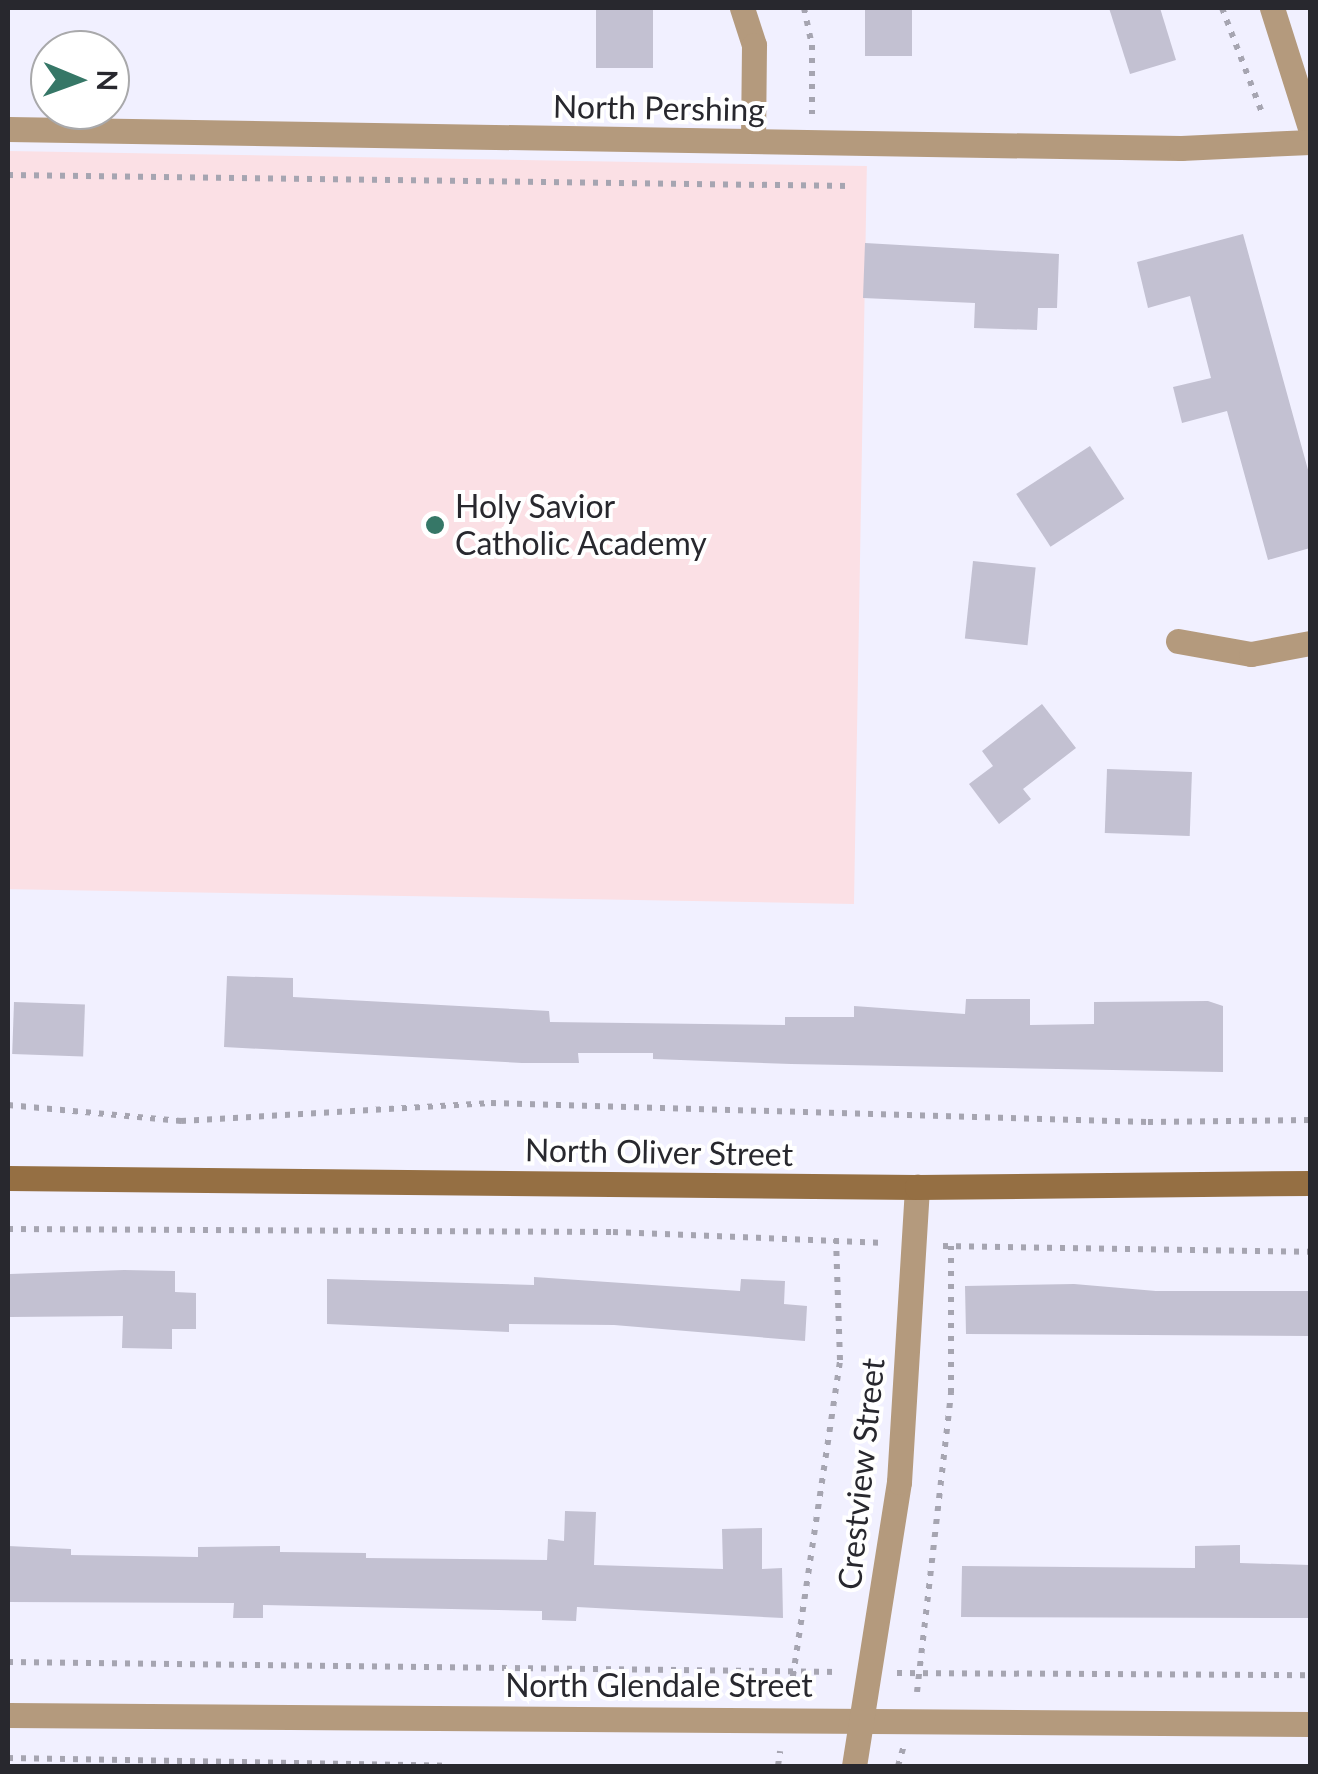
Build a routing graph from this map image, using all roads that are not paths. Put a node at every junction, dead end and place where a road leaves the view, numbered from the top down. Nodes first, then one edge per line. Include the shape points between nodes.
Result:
1 (742, 8) edge
2 (1272, 8) edge
3 (1310, 128) edge
4 (8, 130) edge
5 (753, 141) junction
6 (1310, 142) edge
7 (1178, 641) dead end
8 (1310, 643) edge
9 (8, 1178) edge
10 (1310, 1182) edge
11 (917, 1187) junction
12 (8, 1714) edge
13 (862, 1718) junction
14 (1310, 1724) edge
15 (854, 1766) edge

1 - 5 street via 754,44
2 - 3 street
4 - 5 street, North Pershing
5 - 6 street, North Pershing via 1181,148
7 - 8 street via 1251,654
9 - 11 main road, North Oliver Street
10 - 11 main road, North Oliver Street
11 - 13 street, Crestview Street via 899,1482
12 - 13 street, North Glendale Street
13 - 14 street, North Glendale Street
13 - 15 street, Crestview Street

